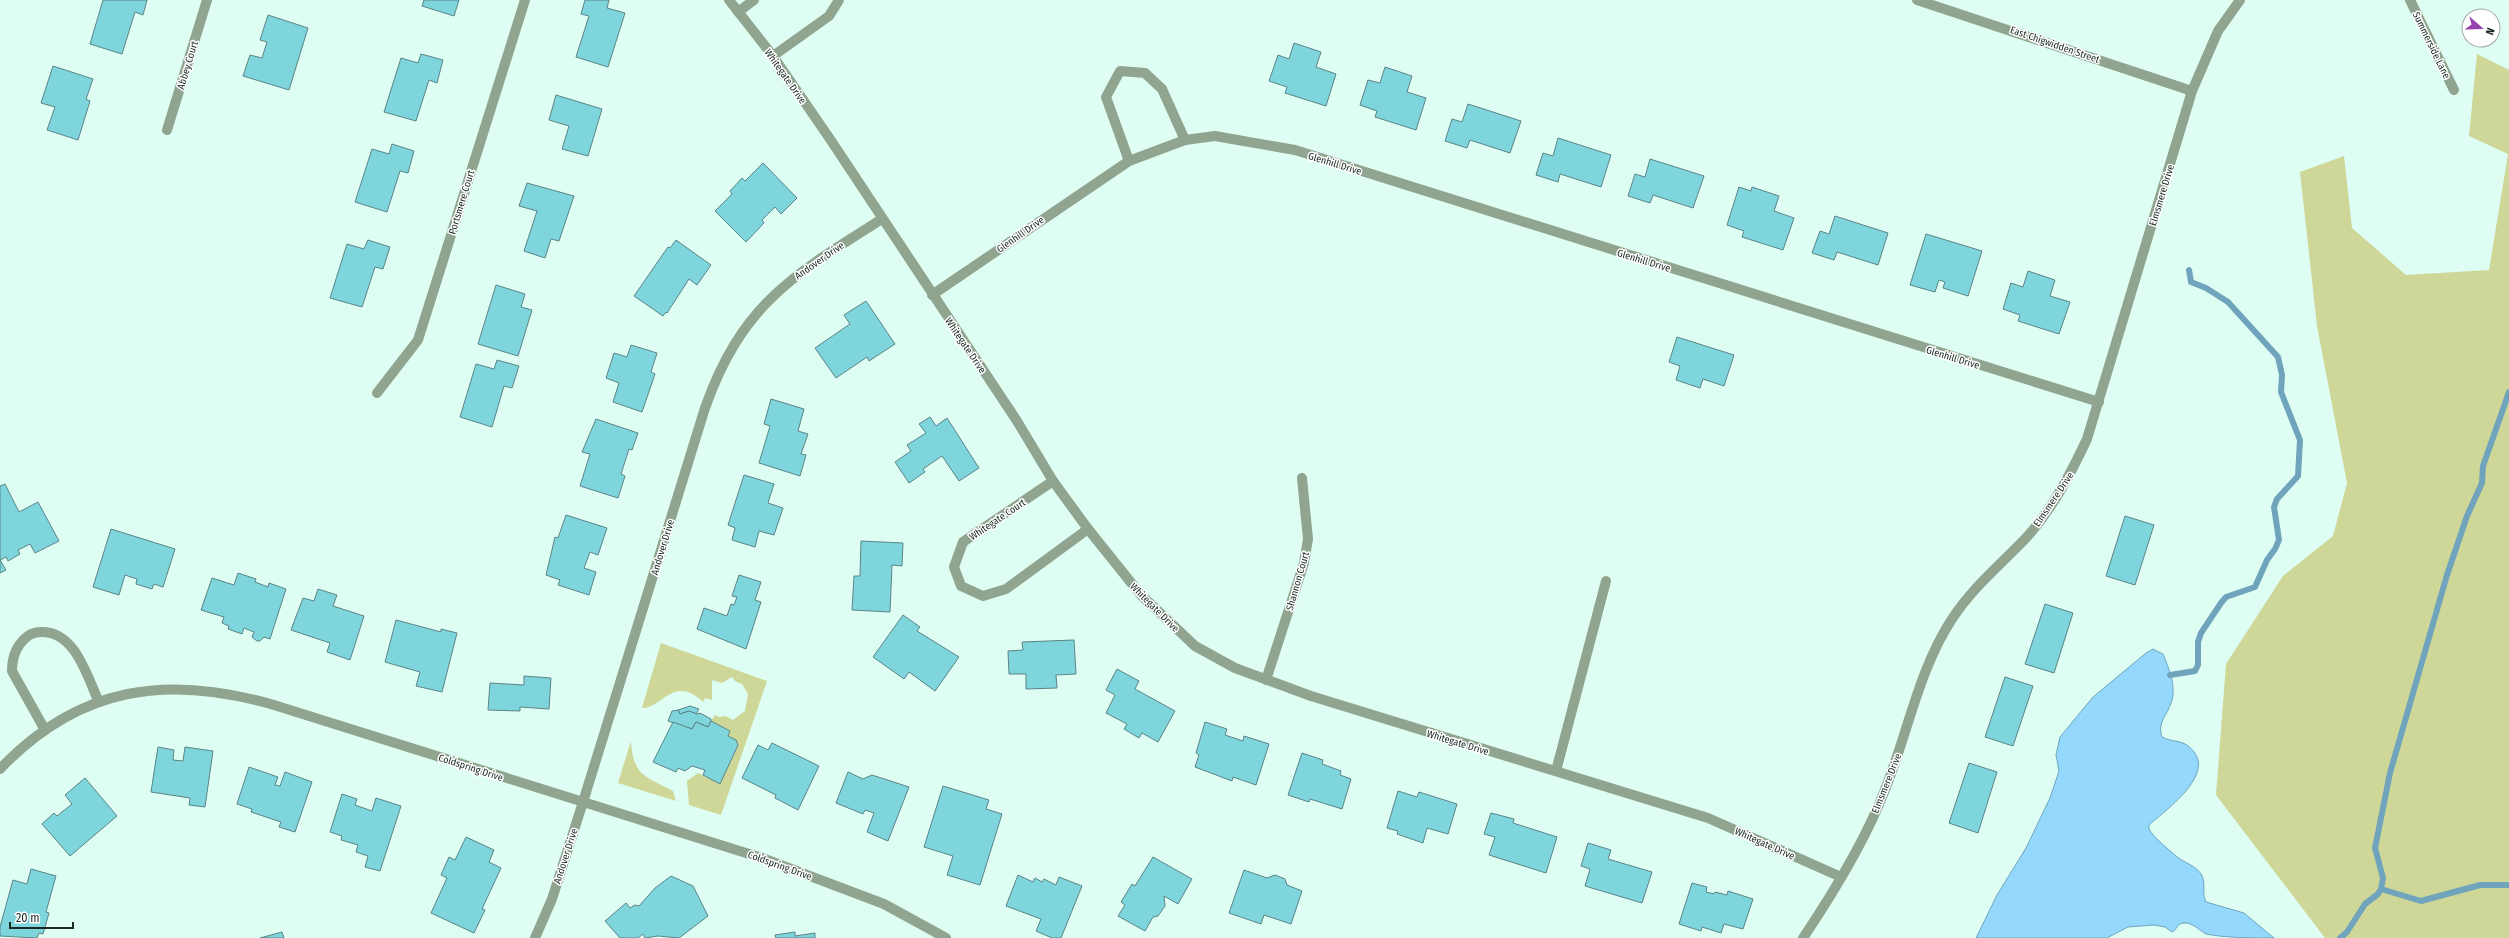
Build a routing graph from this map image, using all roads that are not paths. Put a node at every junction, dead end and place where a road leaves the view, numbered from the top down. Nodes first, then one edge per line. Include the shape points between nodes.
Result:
1 (207, 0) edge
2 (525, 0) edge
3 (729, 0) edge
4 (754, 0) edge
5 (839, 0) edge
6 (1917, 0) edge
7 (2240, 0) edge
8 (2410, 0) edge
9 (738, 12) junction
10 (773, 56) junction
11 (2192, 90) junction
12 (2454, 90) dead end
13 (167, 130) dead end
14 (1185, 140) junction
15 (1129, 161) junction
16 (882, 219) junction
17 (932, 295) junction
18 (377, 393) dead end
19 (2099, 402) junction
20 (1302, 478) dead end
21 (1053, 481) junction
22 (1088, 529) junction
23 (1606, 581) dead end
24 (1266, 680) junction
25 (99, 702) junction
26 (45, 730) junction
27 (0, 769) edge
28 (1556, 771) junction
29 (583, 802) junction
30 (1841, 877) junction
31 (942, 937) edge
32 (535, 938) edge
33 (1803, 938) edge

1 - 13 street, Abbey Court
2 - 18 street, Portsmere Court via 418,340
3 - 9 street, Whitegate Drive
4 - 9 street
5 - 10 street via 829,16
6 - 11 street, East Chigwidden Street
7 - 11 street, Elmsmere Drive via 2218,32
8 - 12 street, Summerside Lane
9 - 10 street, Whitegate Drive
10 - 16 street, Whitegate Drive
11 - 19 street, Elmsmere Drive
14 - 15 street, Glenhill Drive
14 - 15 street via 1162,89 1144,73 1120,71 1106,97
14 - 19 street, Glenhill Drive via 1215,136 1295,150
15 - 17 street, Glenhill Drive
16 - 17 street, Whitegate Drive
16 - 29 street, Andover Drive via 815,261 770,297 727,354 706,408
17 - 21 street, Whitegate Drive via 1017,420
19 - 30 street, Elmsmere Drive via 2087,439 2069,478 2045,515 2026,538 1976,587 1952,618 1924,676 1886,789
20 - 24 street, Shannon Court via 1308,539 1305,557
21 - 22 street, Whitegate Drive
21 - 22 street, Whitegate Court via 963,542 954,567 962,586 983,596 1006,588
22 - 24 street, Whitegate Drive via 1141,595 1195,646 1235,668
23 - 28 street
24 - 28 street, Whitegate Drive
25 - 26 street, Coldspring Drive via 73,711
25 - 26 street via 65,638 47,632 31,634 16,649 12,671
25 - 29 street, Coldspring Drive via 131,693 159,689 191,688 221,691 274,705
26 - 27 street, Coldspring Drive via 25,744
28 - 30 street, Whitegate Drive via 1708,818
29 - 31 street, Coldspring Drive via 762,858 884,904
29 - 32 street, Andover Drive via 552,899
30 - 33 street, Elmsmere Drive

